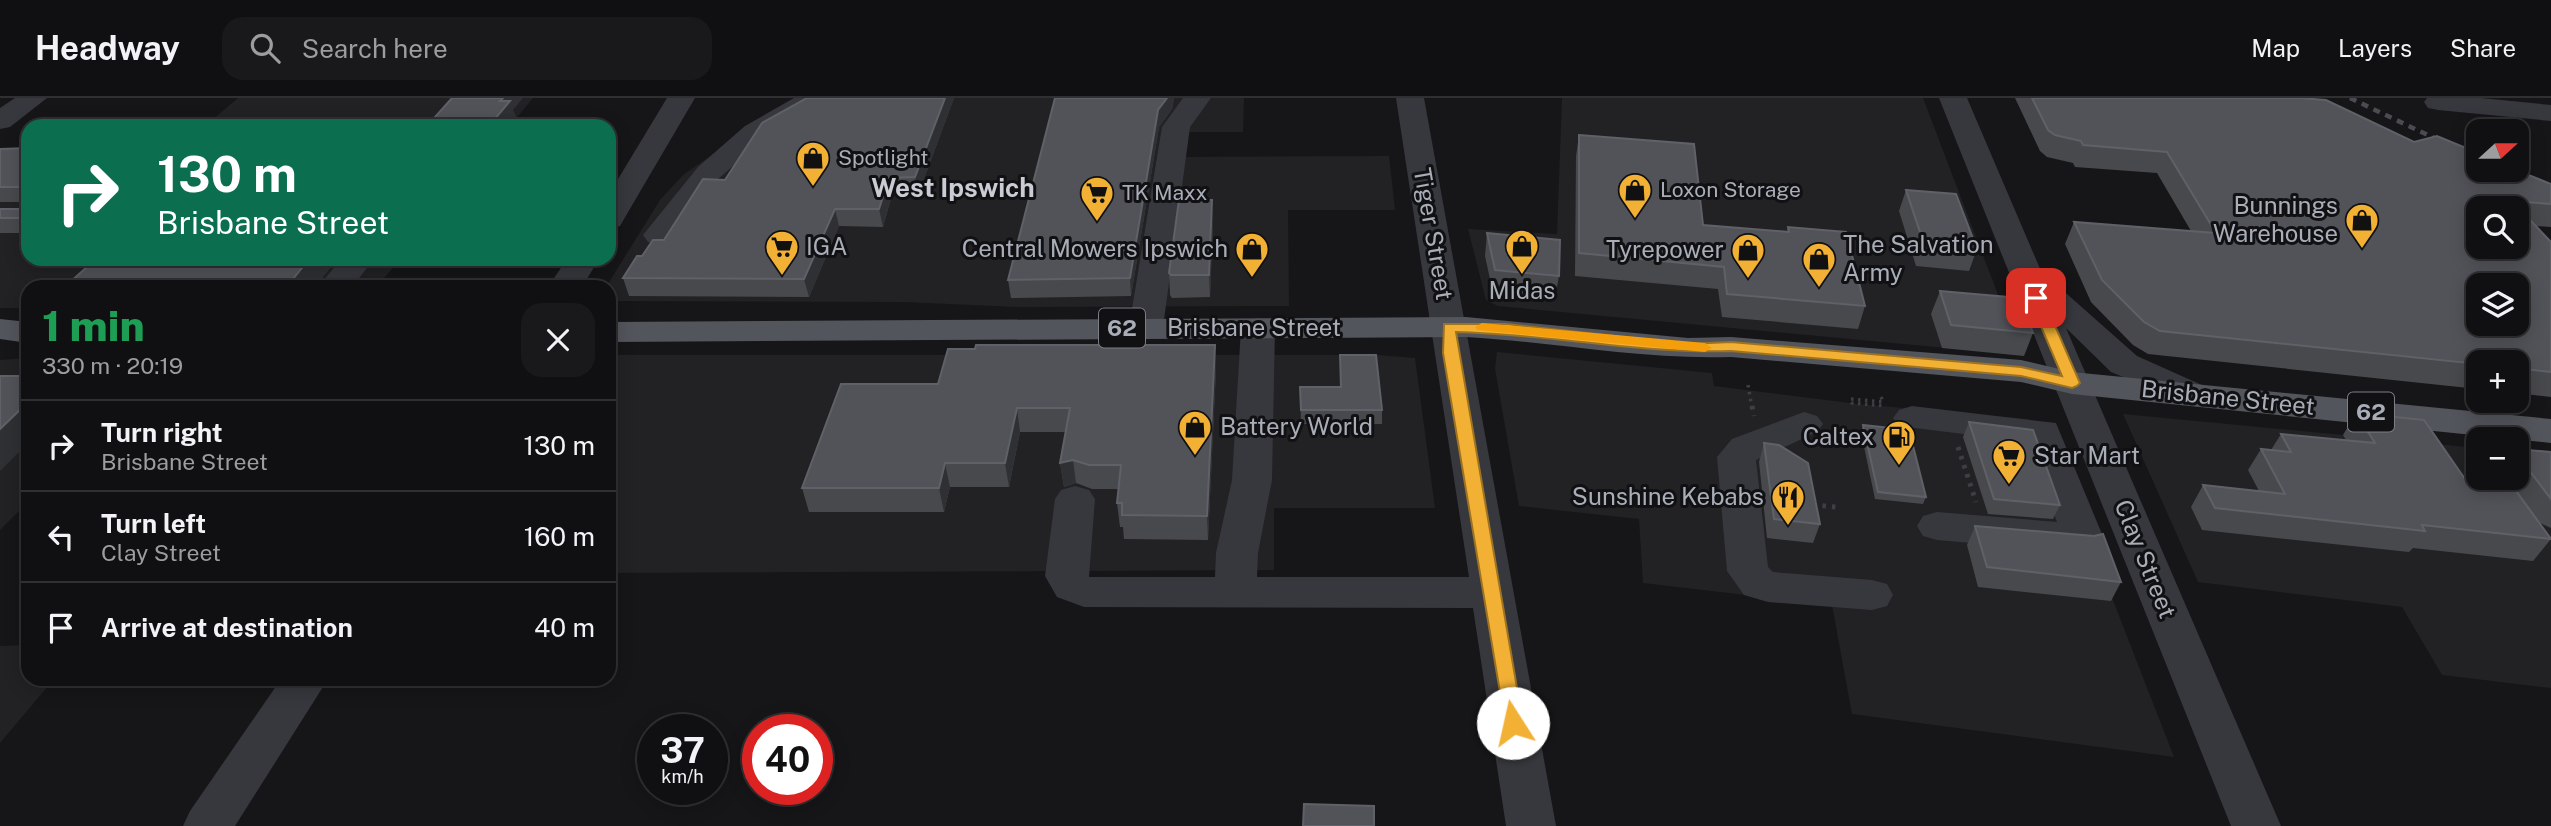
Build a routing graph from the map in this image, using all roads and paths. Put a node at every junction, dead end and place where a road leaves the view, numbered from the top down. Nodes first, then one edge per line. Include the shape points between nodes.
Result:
1 (33, 98) edge
2 (681, 98) edge
3 (814, 98) edge
4 (1410, 98) edge
5 (1953, 98) edge
6 (1190, 101) edge
7 (2438, 102) dead end
8 (2551, 113) edge
9 (0, 121) edge
10 (616, 207) edge
11 (659, 235) dead end
12 (352, 266) edge
13 (2026, 274) junction
14 (341, 280) edge
15 (1146, 327) junction
16 (1449, 327) junction
17 (1258, 328) junction
18 (0, 329) edge
19 (21, 332) edge
20 (616, 332) edge
21 (21, 337) edge
22 (0, 342) edge
23 (2072, 383) junction
24 (2191, 394) junction
25 (1926, 420) joint
26 (1804, 424) dead end
27 (2551, 430) edge
28 (1075, 499) dead end
29 (1976, 503) dead end
30 (1809, 504) edge
31 (1836, 507) dead end
32 (1937, 526) dead end
33 (1236, 593) junction
34 (1491, 593) junction
35 (1872, 595) dead end
36 (300, 686) edge
37 (208, 826) edge
38 (1531, 826) edge
39 (2256, 826) edge

1 - 9 street
2 - 10 street
3 - 11 street via 755,132 708,173
4 - 16 street, Tiger Street
5 - 13 street, Clay Street
6 - 15 street via 1176,127
7 - 8 street
12 - 14 street
13 - 23 street, Clay Street
13 - 24 street via 2120,361
15 - 17 main road, Brisbane Street / 62
15 - 20 main road, Brisbane Street / 62
16 - 17 main road, Brisbane Street / 62
16 - 23 main road, Brisbane Street / 62 via 1688,348 1742,367 1813,375 2023,392
16 - 34 street, Tiger Street
17 - 33 street via 1252,480 1237,553
18 - 19 main road
21 - 22 main road
23 - 24 main road, Brisbane Street / 62
23 - 39 street, Clay Street
24 - 27 main road, Brisbane Street / 62
25 - 29 path via 1952,430
25 - 32 street via 2043,432 2084,539
26 - 35 street via 1745,448 1737,457 1748,571 1768,587
28 - 33 street via 1066,576 1074,589
30 - 31 path
33 - 34 street
34 - 38 street, Tiger Street
36 - 37 street

